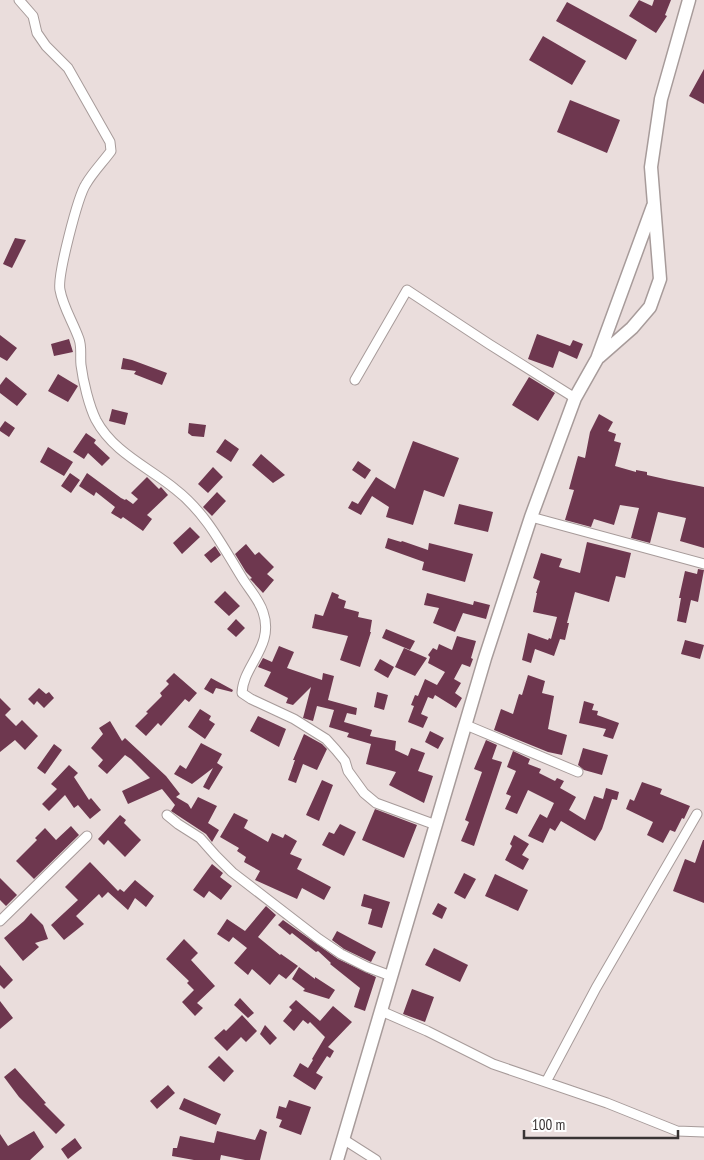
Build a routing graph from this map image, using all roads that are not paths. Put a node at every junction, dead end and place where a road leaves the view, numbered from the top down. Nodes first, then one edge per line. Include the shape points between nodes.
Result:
1 (19, 0) edge
2 (690, 0) edge
3 (653, 206) junction
4 (597, 359) junction
5 (355, 380) dead end
6 (575, 398) junction
7 (531, 517) junction
8 (704, 564) edge
9 (466, 725) junction
10 (578, 772) dead end
11 (697, 814) dead end
12 (167, 815) dead end
13 (436, 825) junction
14 (87, 836) dead end
15 (0, 921) edge
16 (392, 976) junction
17 (381, 1011) junction
18 (546, 1082) junction
19 (704, 1132) edge
20 (343, 1140) junction
21 (337, 1160) edge
22 (376, 1160) edge

1 - 13 street via 33,16 37,33 46,46 68,68 110,142 111,151 80,194 59,287 80,342 81,367 96,419 120,448 192,504 218,538 263,610 267,629 242,693 294,719 326,740 364,793 376,803
2 - 3 main road via 661,99 651,167
3 - 4 main road
3 - 4 main road via 660,279 650,306 632,328
4 - 6 main road
5 - 6 street via 407,290
6 - 7 main road
7 - 8 street
7 - 9 main road
9 - 10 street
9 - 13 main road
11 - 18 street via 596,988
12 - 16 street via 200,838 232,872 319,939 367,967
13 - 16 main road
14 - 15 street
16 - 17 main road
17 - 18 street via 493,1064
17 - 20 main road
18 - 19 street via 677,1131
20 - 21 main road
20 - 22 street

